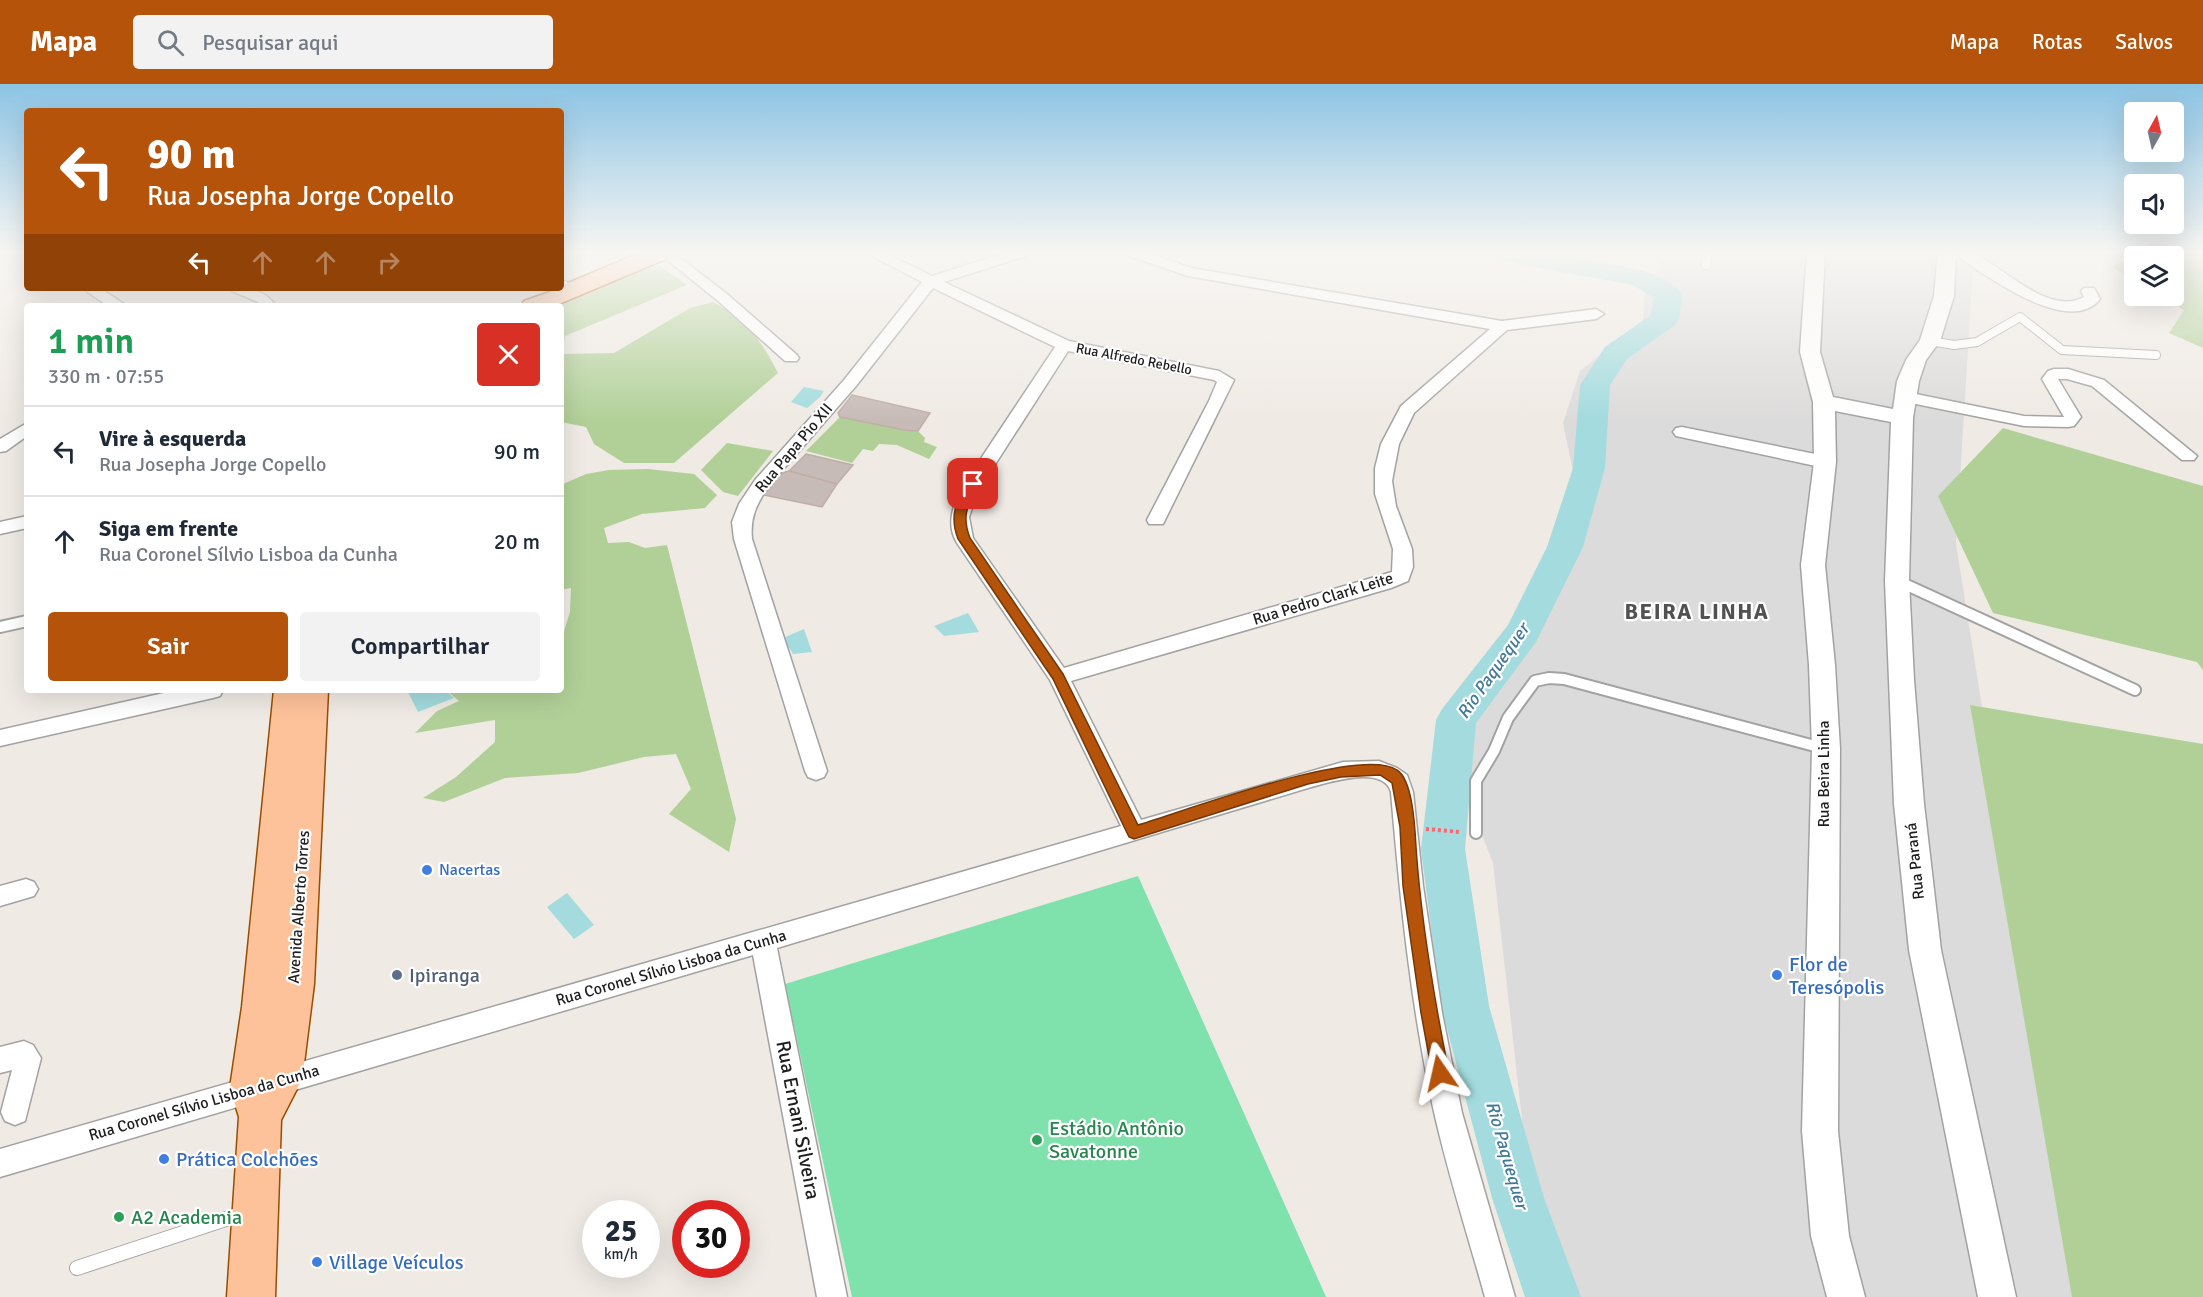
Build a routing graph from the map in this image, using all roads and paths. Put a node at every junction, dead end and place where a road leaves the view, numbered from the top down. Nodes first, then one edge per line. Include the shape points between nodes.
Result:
1 (734, 308) edge
2 (910, 308) edge
3 (986, 308) edge
4 (1395, 308) edge
5 (1813, 308) edge
6 (1940, 308) edge
7 (1596, 314) dead end
8 (1502, 326) junction
9 (1930, 341) junction
10 (1064, 345) junction
11 (2156, 356) dead end
12 (791, 358) dead end
13 (1824, 402) junction
14 (1904, 407) junction
15 (24, 430) edge
16 (1682, 432) dead end
17 (0, 447) edge
18 (2188, 456) dead end
19 (1826, 462) junction
20 (1156, 520) dead end
21 (24, 523) edge
22 (0, 528) edge
23 (1898, 581) junction
24 (24, 622) edge
25 (0, 627) edge
26 (1059, 677) junction
27 (2135, 690) dead end
28 (183, 693) edge
29 (290, 693) edge
30 (312, 693) edge
31 (143, 697) edge
32 (0, 738) edge
33 (1826, 749) junction
34 (816, 771) dead end
35 (1418, 828) dead end
36 (1134, 832) junction
37 (1472, 833) joint
38 (26, 889) dead end
39 (0, 896) edge
40 (764, 942) junction
41 (0, 1060) edge
42 (264, 1095) junction
43 (15, 1113) dead end
44 (0, 1163) edge
45 (256, 1210) junction
46 (77, 1268) dead end
47 (251, 1297) edge
48 (832, 1297) edge
49 (1500, 1297) edge
50 (1846, 1297) edge
51 (1997, 1297) edge

1 - 12 street
2 - 34 street, Rua Papa Pio XII via 761,484 741,522
3 - 10 street, Rua Alfredo Rebello
4 - 8 street
5 - 13 street, Rua Beira Linha via 1810,352
6 - 9 street, Rua Paraná
7 - 8 street
8 - 26 street, Rua Pedro Clark Leite via 1407,410 1398,423 1382,470 1387,506 1402,543 1405,565 1401,576
9 - 11 lane via 1961,346 1988,338 2020,317 2062,350
9 - 14 street, Rua Paraná via 1916,360
10 - 20 street, Rua Alfredo Rebello via 1226,380
10 - 26 street via 973,484 961,507 958,525
13 - 14 street
13 - 19 street, Rua Beira Linha
14 - 18 street via 2024,421 2068,422 2073,417 2050,379 2054,374 2068,374 2098,383
14 - 23 street, Rua Paraná
15 - 17 street
16 - 19 street
19 - 33 street, Rua Beira Linha via 1813,565
21 - 22 street
23 - 27 lane
23 - 51 street, Rua Paraná via 1909,804 1925,950
24 - 25 lane
26 - 36 street
28 - 31 street
29 - 42 main road, Avenida Alberto Torres via 262,1007
30 - 42 main road, Avenida Alberto Torres via 294,984
31 - 32 street
33 - 37 lane via 1564,679 1535,681 1508,718 1476,781
33 - 50 street, Rua Beira Linha via 1820,1131 1830,1236
35 - 37 path
36 - 40 street, Rua Coronel Sílvio Lisboa da Cunha
36 - 49 street, Rua Coronel Sílvio Lisboa da Cunha via 1341,771 1381,769 1399,781 1429,1013 1448,1113
38 - 39 street
40 - 42 street, Rua Coronel Sílvio Lisboa da Cunha
40 - 48 street, Rua Ernani Silveira
41 - 43 street via 24,1054 28,1058
42 - 44 street, Rua Coronel Sílvio Lisboa da Cunha
42 - 45 main road, Avenida Alberto Torres
45 - 46 lane
45 - 47 main road, Avenida Alberto Torres

